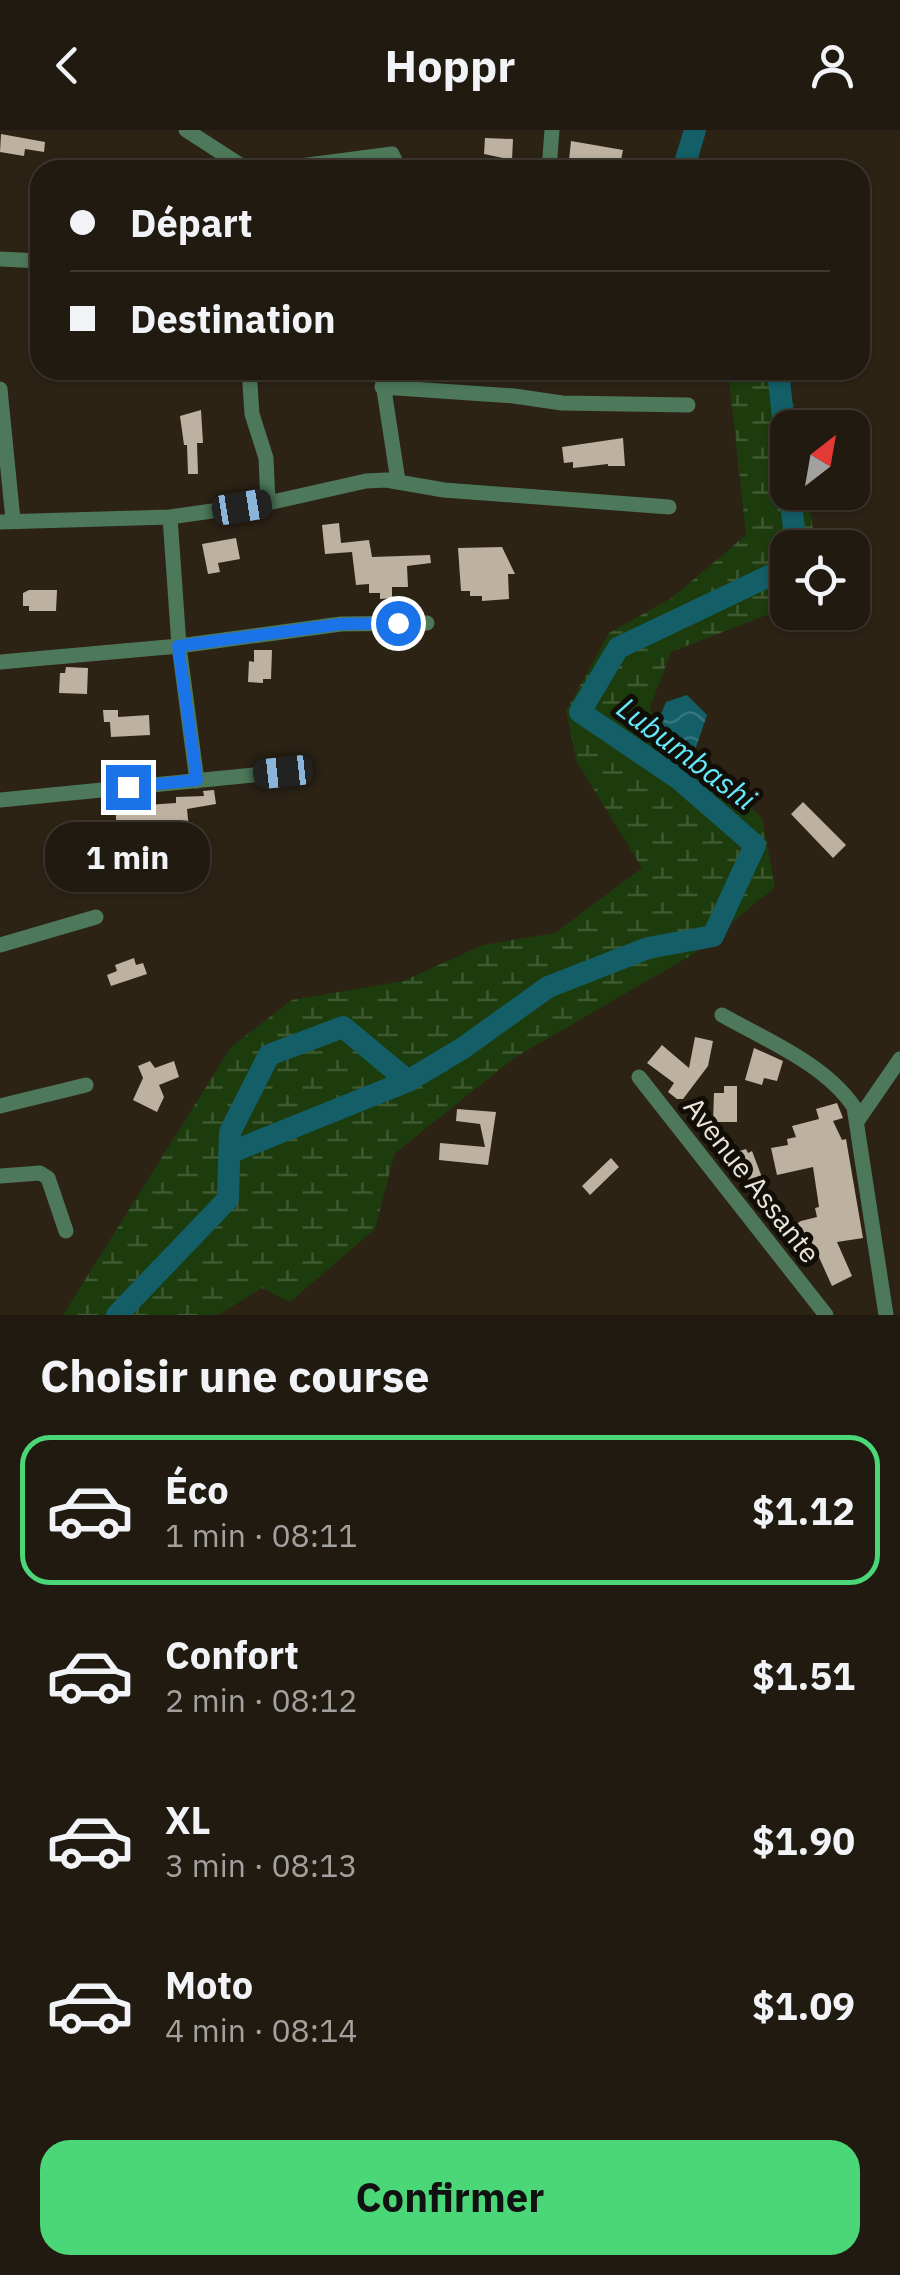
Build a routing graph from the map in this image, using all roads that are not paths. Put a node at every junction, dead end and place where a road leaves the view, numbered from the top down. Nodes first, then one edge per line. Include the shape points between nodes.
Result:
1 (186, 130) edge
2 (552, 130) edge
3 (232, 160) edge
4 (339, 160) edge
5 (395, 160) dead end
6 (550, 160) edge
7 (0, 259) edge
8 (30, 260) edge
9 (250, 380) edge
10 (382, 380) edge
11 (397, 380) edge
12 (0, 389) edge
13 (688, 405) dead end
14 (398, 481) junction
15 (268, 503) junction
16 (669, 507) dead end
17 (170, 517) junction
18 (7, 521) edge
19 (427, 623) dead end
20 (178, 646) junction
21 (0, 662) edge
22 (283, 772) dead end
23 (197, 780) junction
24 (0, 800) edge
25 (96, 918) dead end
26 (0, 944) edge
27 (722, 1016) dead end
28 (900, 1059) edge
29 (639, 1077) dead end
30 (894, 1082) edge
31 (86, 1085) dead end
32 (0, 1106) edge
33 (858, 1120) junction
34 (0, 1176) edge
35 (66, 1230) dead end
36 (826, 1315) edge
37 (886, 1315) edge

1 - 3 street
2 - 6 street
4 - 5 street via 392,154
7 - 8 street
9 - 15 street
10 - 14 street
11 - 13 street via 562,404
12 - 18 street
14 - 15 street via 366,481
14 - 16 street
15 - 17 street
17 - 18 street
17 - 20 street
19 - 20 street via 341,624
20 - 21 street
20 - 23 street
22 - 23 street
23 - 24 street
25 - 26 street
27 - 33 street via 834,1084
28 - 30 street
29 - 36 street, Avenue Assante
30 - 33 street
31 - 32 street
33 - 37 street
34 - 35 street via 48,1178

